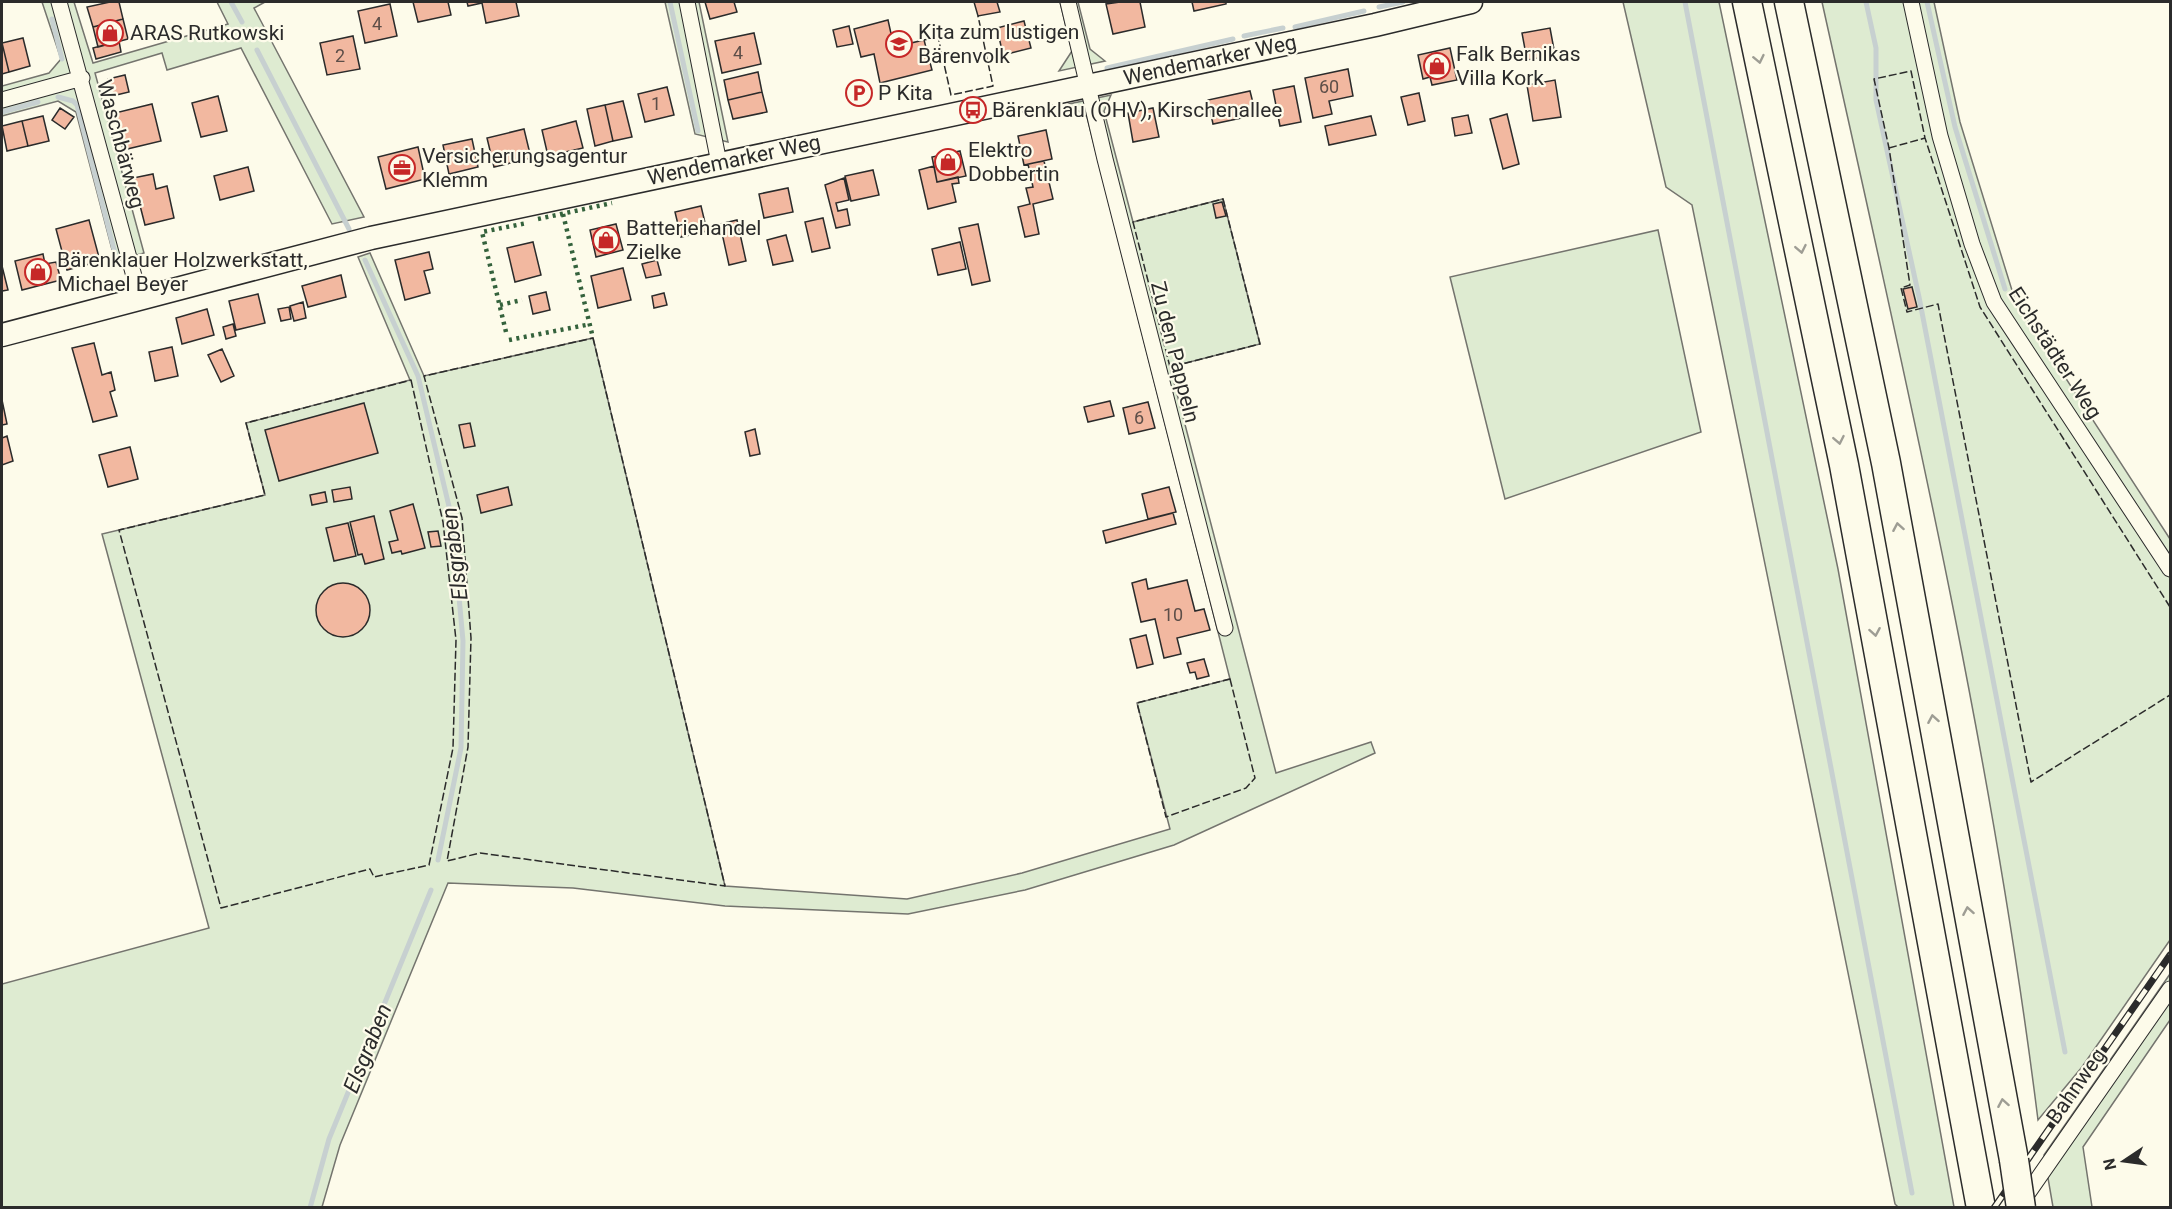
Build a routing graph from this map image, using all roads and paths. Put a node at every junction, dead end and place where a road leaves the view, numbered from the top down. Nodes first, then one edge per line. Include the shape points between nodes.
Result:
1 (59, 2) edge
2 (687, 2) edge
3 (1068, 2) edge
4 (1471, 2) edge
5 (1747, 2) edge
6 (1789, 2) edge
7 (1911, 2) edge
8 (82, 78) junction
9 (1088, 86) junction
10 (2, 100) edge
11 (719, 163) junction
12 (140, 298) junction
13 (2, 335) edge
14 (2170, 569) edge
15 (1224, 628) dead end
16 (2170, 989) edge
17 (1981, 1207) edge
18 (2019, 1208) edge

1 - 8 street, Waschbärweg
2 - 11 street
3 - 9 street, Zu den Pappeln
4 - 9 street, Wendemarker Weg
5 -> 17 highway via 1844,465
18 -> 6 highway, bridge via 2014,1160 1886,463
7 - 14 street, Eichstädter Weg via 1940,136 1994,302
8 - 10 street
8 - 12 street, Waschbärweg
9 - 11 street, Wendemarker Weg
9 - 15 street, Zu den Pappeln
11 - 12 street, Wendemarker Weg via 371,238
12 - 13 street, Wendemarker Weg
16 - 18 street, Bahnweg

